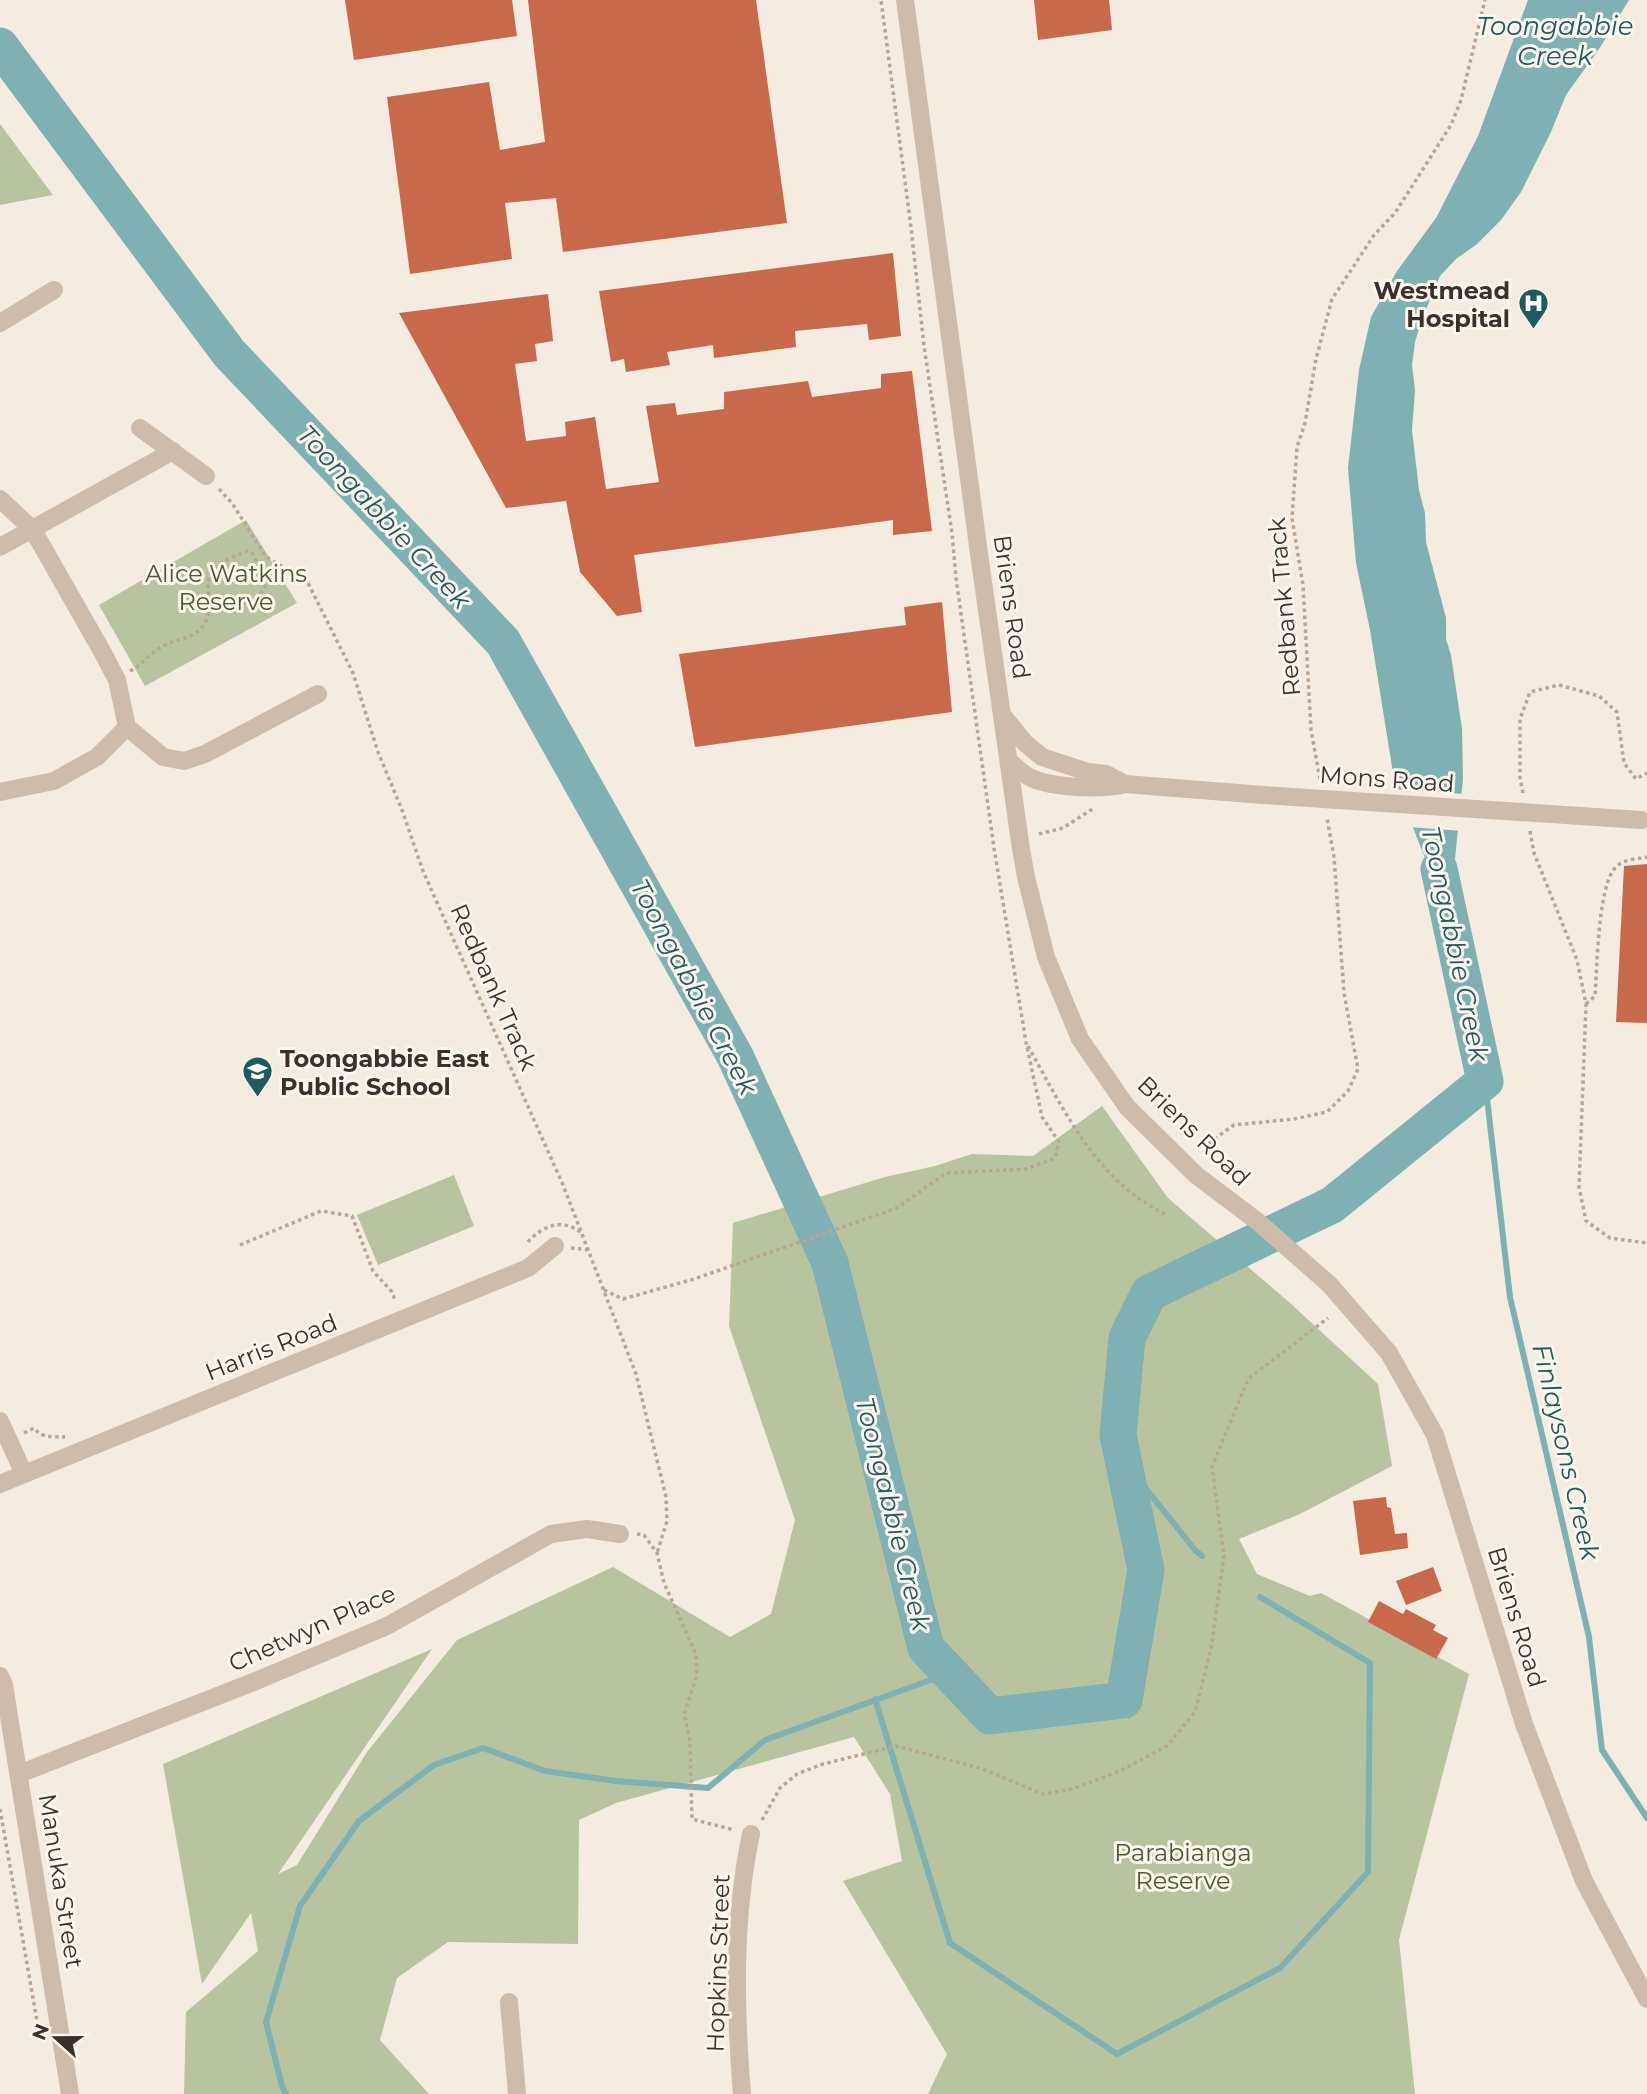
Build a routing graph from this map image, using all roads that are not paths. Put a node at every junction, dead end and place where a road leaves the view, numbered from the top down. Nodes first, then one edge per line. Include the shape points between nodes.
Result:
1 (905, 0) edge
2 (54, 290) dead end
3 (0, 323) edge
4 (140, 428) dead end
5 (173, 451) junction
6 (206, 476) road end
7 (0, 499) edge
8 (33, 530) junction
9 (0, 547) edge
10 (318, 694) dead end
11 (1002, 715) junction
12 (127, 727) junction
13 (1009, 761) junction
14 (1125, 784) junction
15 (0, 792) edge
16 (1644, 821) edge
17 (555, 1246) dead end
18 (0, 1421) edge
19 (24, 1474) junction
20 (0, 1485) edge
21 (620, 1534) road end
22 (0, 1676) edge
23 (19, 1774) junction
24 (751, 1834) road end
25 (1647, 1999) edge
26 (509, 2002) dead end
27 (70, 2094) edge
28 (517, 2094) edge
29 (742, 2094) edge

1 - 11 street, Briens Road
2 - 3 street
4 - 5 street
5 - 6 street
5 - 8 street
7 - 8 street
8 - 9 street
8 - 12 street via 117,680
10 - 12 street via 184,761 163,757
11 - 13 street, Briens Road
11 - 14 street, Mons Road via 1042,757 1106,774
12 - 15 street via 97,757 54,781
13 - 14 street, Mons Road via 1034,779 1053,783 1109,788
13 - 25 street, Briens Road via 1026,877 1046,957 1080,1039 1127,1107 1196,1175 1329,1284 1389,1353 1435,1435 1533,1748 1584,1881
14 - 16 street, Mons Road, bridge
17 - 19 street, Harris Road via 528,1268
18 - 19 street
19 - 20 street, Harris Road
21 - 23 street, Chetwyn Place via 587,1529 551,1534 387,1626
22 - 23 street, Manuka Street
23 - 27 street, Manuka Street
24 - 29 street, Hopkins Street via 743,1874 736,2022
26 - 28 street

